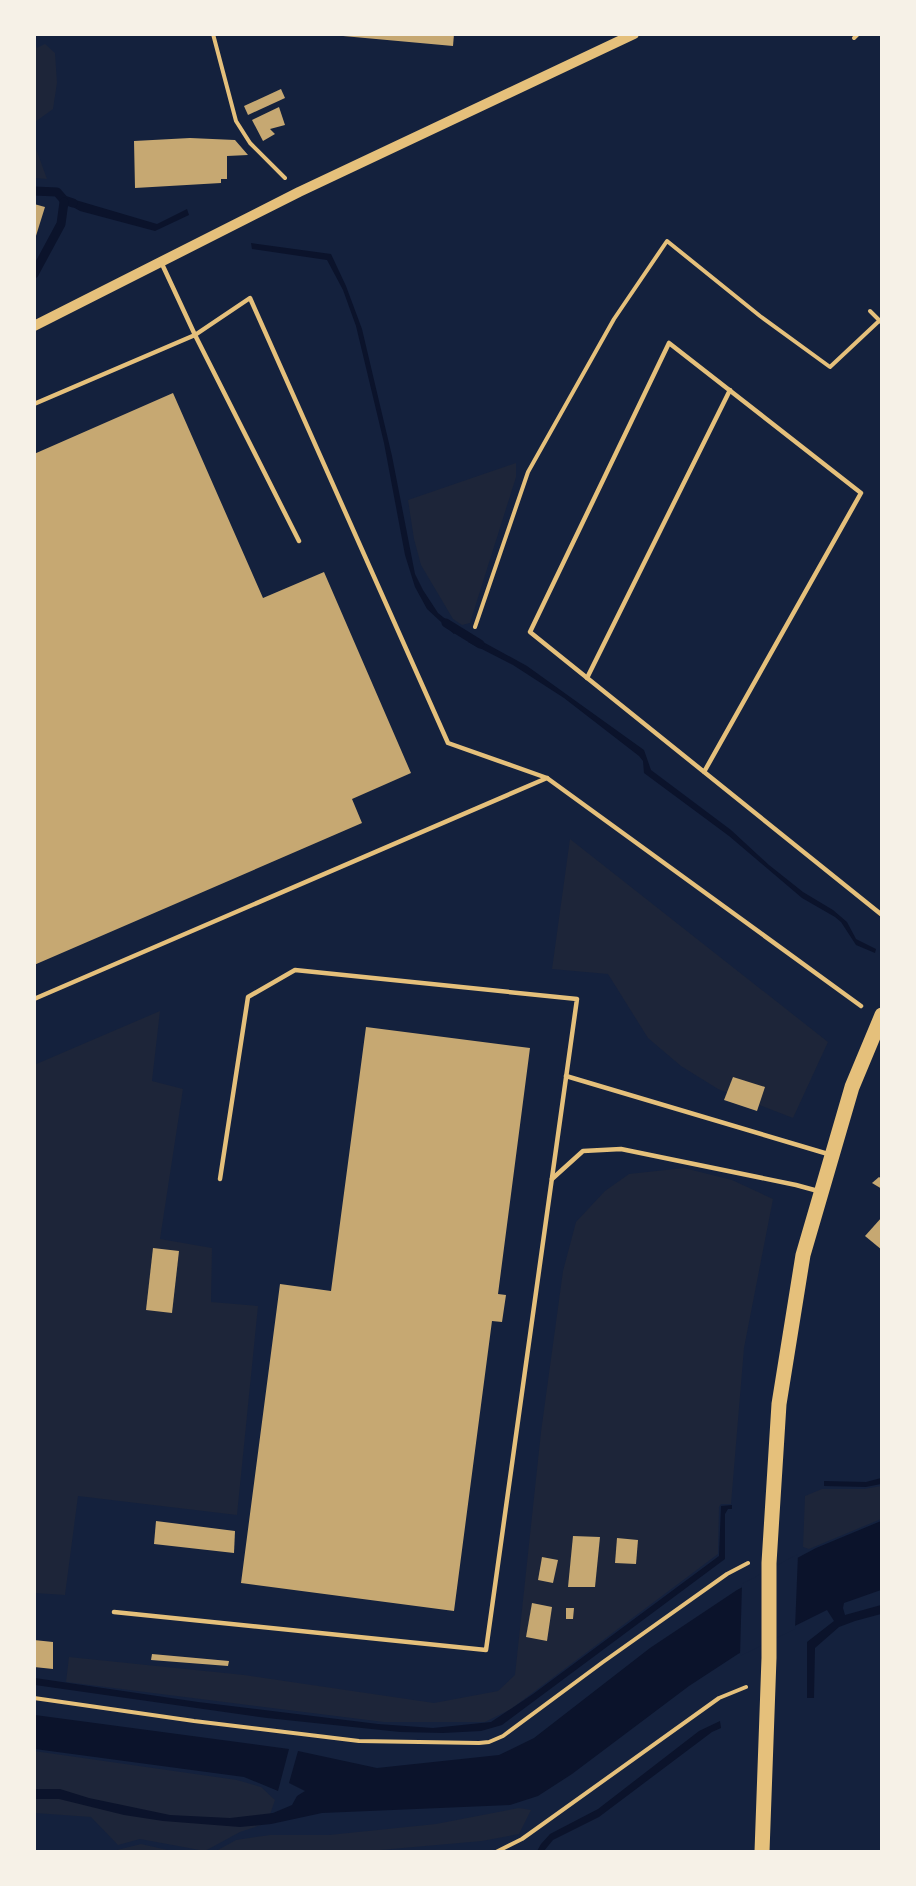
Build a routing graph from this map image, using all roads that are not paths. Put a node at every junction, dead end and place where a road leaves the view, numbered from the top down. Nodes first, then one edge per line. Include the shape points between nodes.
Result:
1 (634, 34) edge
2 (161, 262) junction
3 (34, 326) edge
4 (195, 335) junction
5 (730, 390) junction
6 (34, 404) edge
7 (299, 541) dead end
8 (586, 678) junction
9 (704, 772) junction
10 (547, 778) junction
11 (882, 915) edge
12 (34, 999) edge
13 (861, 1006) dead end
14 (882, 1015) edge
15 (566, 1076) junction
16 (831, 1155) junction
17 (220, 1179) dead end
18 (552, 1179) junction
19 (821, 1192) junction
20 (114, 1612) dead end
21 (762, 1851) edge

1 - 2 street via 299,192
2 - 3 street
2 - 4 lane
4 - 6 lane
4 - 7 lane
4 - 10 lane via 250,298 448,743
5 - 8 lane
5 - 8 lane via 669,343 530,632
5 - 9 lane via 861,493
8 - 9 lane
9 - 11 lane
10 - 12 lane
10 - 13 lane
14 - 16 main road via 852,1087
15 - 16 lane
15 - 17 lane via 577,999 294,970 248,997
15 - 18 lane
16 - 19 main road
18 - 19 lane via 583,1151 621,1149
18 - 20 lane via 486,1650
19 - 21 main road via 802,1255 779,1404 770,1557

